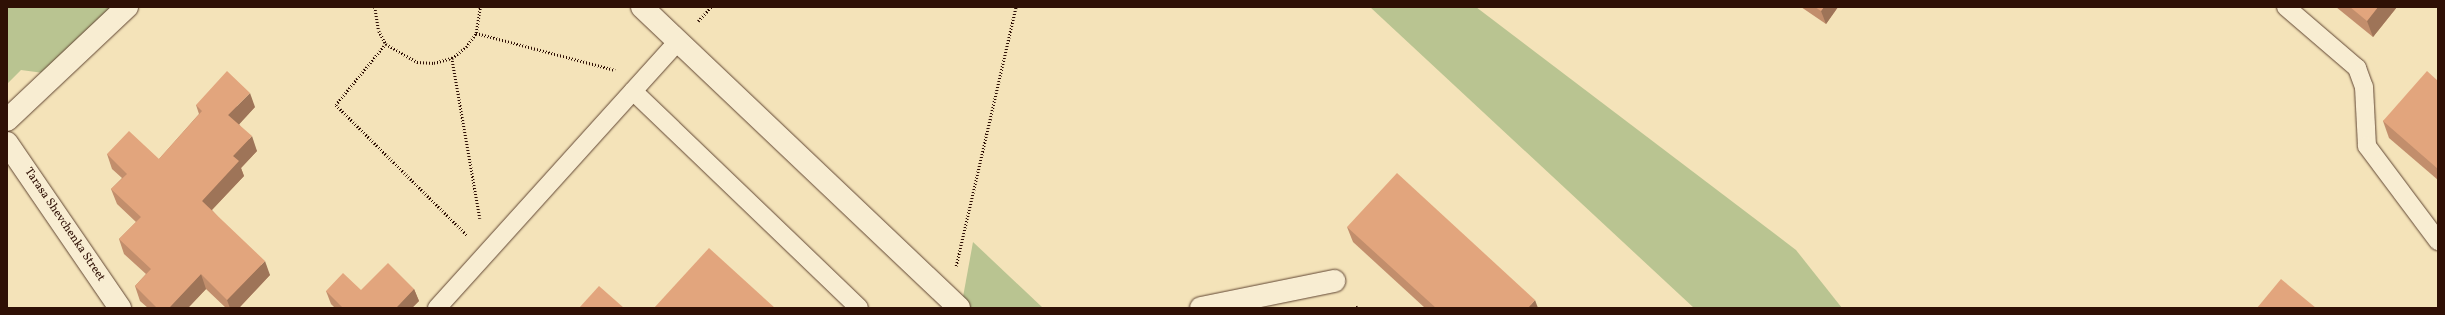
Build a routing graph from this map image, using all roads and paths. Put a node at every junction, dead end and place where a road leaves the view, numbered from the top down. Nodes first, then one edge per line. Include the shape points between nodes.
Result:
1 (127, 7) edge
2 (375, 7) edge
3 (480, 7) edge
4 (642, 7) edge
5 (1016, 7) edge
6 (2286, 7) edge
7 (476, 33) junction
8 (678, 41) junction
9 (386, 44) junction
10 (452, 58) junction
11 (645, 78) junction
12 (633, 91) junction
13 (7, 120) edge
14 (7, 143) edge
15 (2438, 241) edge
16 (486, 253) junction
17 (1334, 282) dead end
18 (948, 304) edge
19 (120, 308) edge
20 (437, 308) edge
21 (859, 308) edge
22 (1201, 308) edge

1 - 13 street
2 - 9 path via 379,31
3 - 7 path
4 - 8 street
5 - 18 path via 975,196
6 - 15 lane via 2357,68 2364,87 2367,146
7 - 10 path
7 - 11 path
8 - 11 lane
8 - 18 street
9 - 10 path via 417,62 434,63
9 - 16 path via 336,105
10 - 16 path
11 - 12 lane
12 - 16 lane
12 - 21 lane
14 - 19 street, Tarasa Shevchenka Street
16 - 20 lane
17 - 22 street

